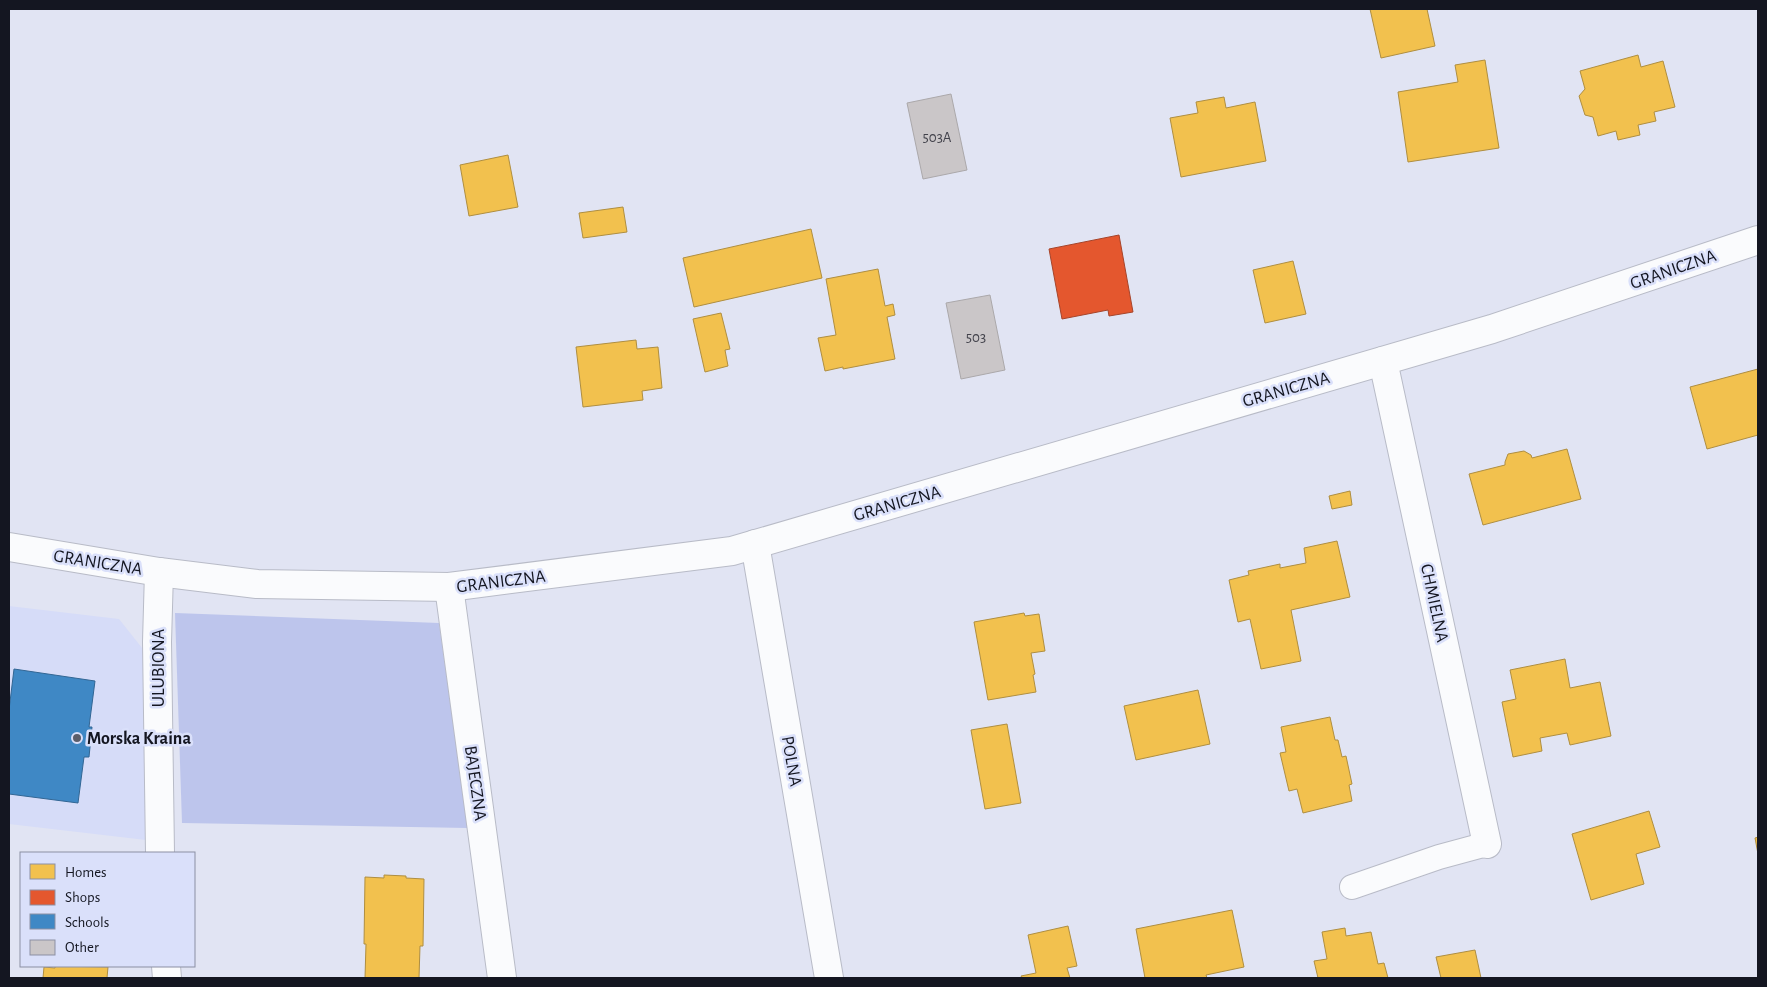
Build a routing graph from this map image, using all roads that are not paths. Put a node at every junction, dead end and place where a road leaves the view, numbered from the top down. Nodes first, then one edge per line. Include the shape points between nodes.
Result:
1 (1758, 240) edge
2 (1383, 361) junction
3 (755, 544) junction
4 (9, 547) edge
5 (159, 572) junction
6 (449, 588) junction
7 (1487, 844) joint
8 (160, 852) edge
9 (1352, 887) dead end
10 (502, 978) edge
11 (829, 978) edge

1 - 2 street, GRANICZNA via 1492,329
2 - 3 street, GRANICZNA
2 - 7 street, CHMIELNA
3 - 6 street, GRANICZNA via 732,551
3 - 11 street, POLNA
4 - 5 street, GRANICZNA
5 - 6 street, GRANICZNA via 257,584
5 - 8 street, ULUBIONA
6 - 10 street, BAJECZNA
7 - 9 lane

